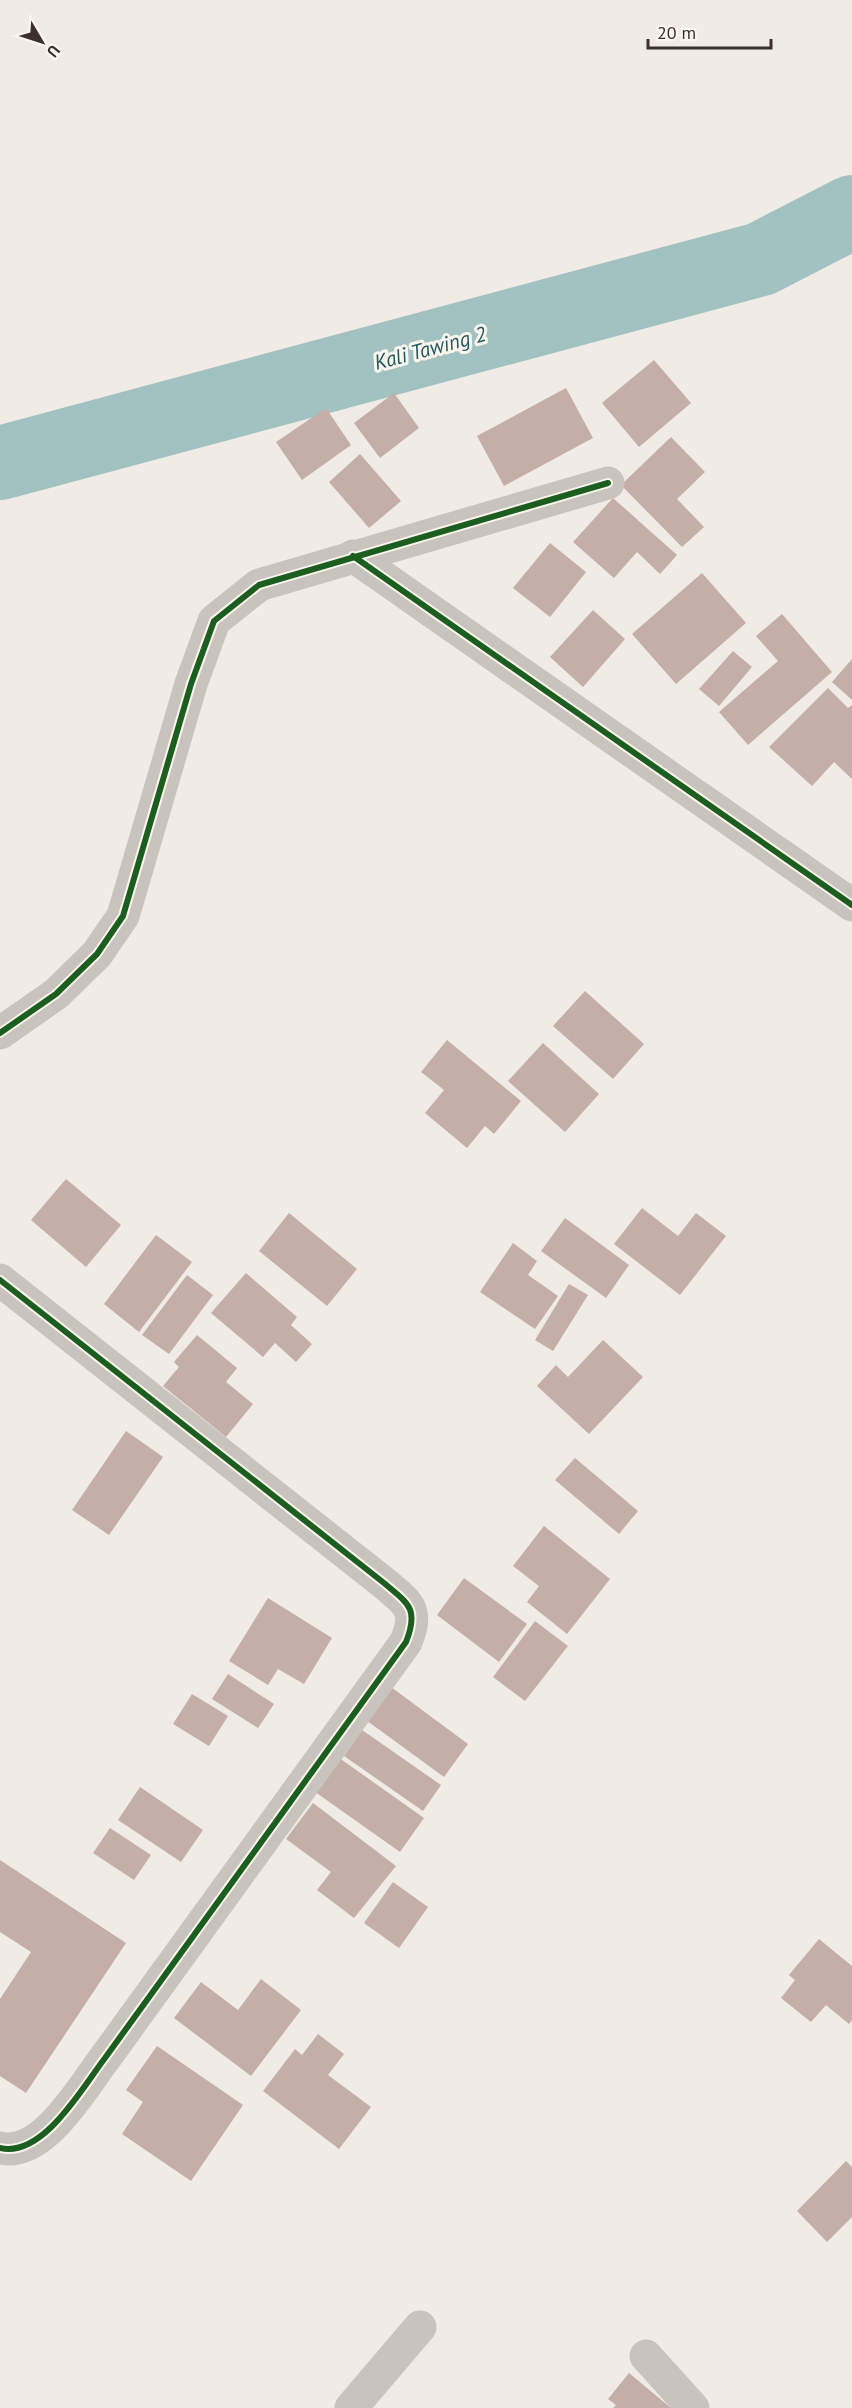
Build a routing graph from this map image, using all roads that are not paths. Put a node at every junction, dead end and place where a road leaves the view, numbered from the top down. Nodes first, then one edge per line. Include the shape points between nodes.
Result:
1 (608, 483) dead end
2 (353, 556) junction
3 (852, 905) edge
4 (0, 1033) edge
5 (0, 1280) edge
6 (0, 2148) edge
7 (420, 2327) dead end
8 (646, 2356) dead end
9 (351, 2408) edge
10 (693, 2408) edge

1 - 2 street
2 - 3 street
2 - 4 street via 259,585 214,621 191,684 123,916 97,954 56,994
5 - 6 street via 384,1583 402,1598 414,1622 406,1642 58,2119 31,2145 21,2149
7 - 9 street
8 - 10 street

